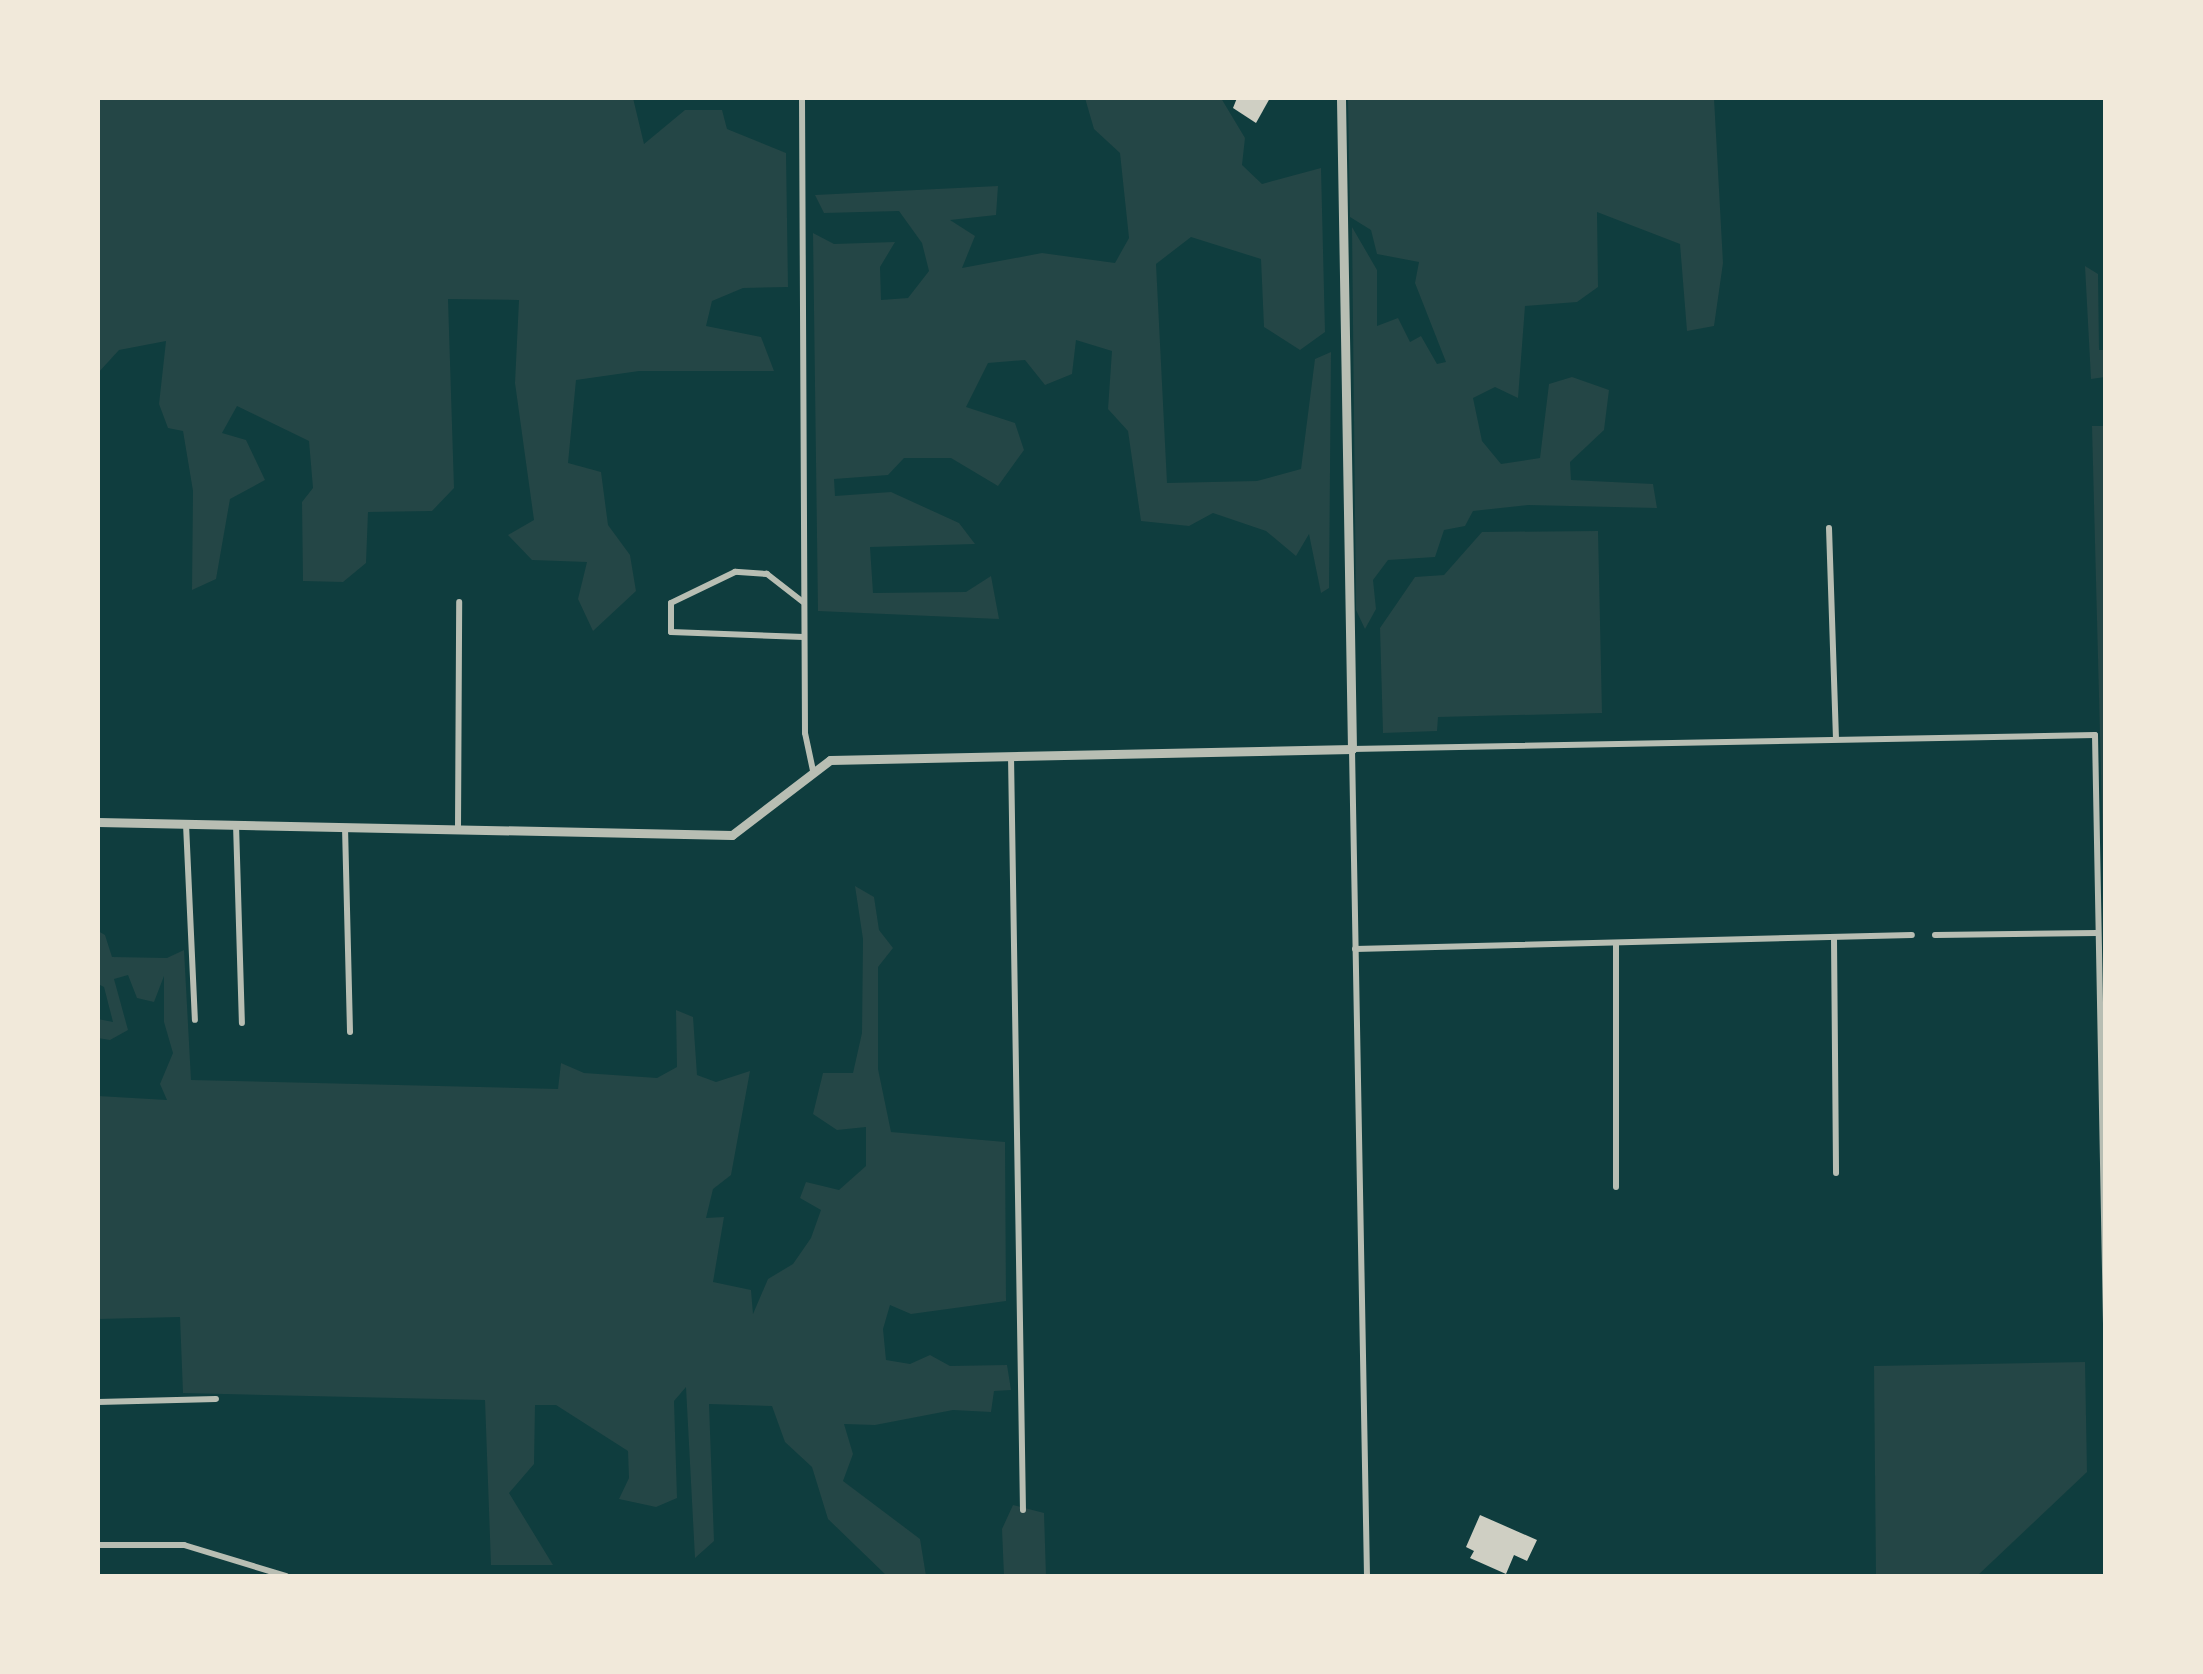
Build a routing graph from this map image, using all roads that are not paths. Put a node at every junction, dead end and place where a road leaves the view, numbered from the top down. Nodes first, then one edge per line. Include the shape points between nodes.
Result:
1 (802, 98) edge
2 (1341, 98) edge
3 (1829, 528) dead end
4 (460, 602) dead end
5 (804, 602) junction
6 (804, 637) junction
7 (1836, 738) junction
8 (1352, 749) junction
9 (1011, 756) junction
10 (813, 773) junction
11 (98, 822) edge
12 (186, 824) junction
13 (236, 824) junction
14 (345, 826) junction
15 (458, 829) junction
16 (2097, 933) junction
17 (1912, 935) dead end
18 (1935, 935) dead end
19 (1834, 939) junction
20 (1616, 944) junction
21 (1355, 949) junction
22 (195, 1020) dead end
23 (242, 1023) dead end
24 (350, 1032) dead end
25 (2102, 1057) edge
26 (1836, 1173) dead end
27 (1616, 1187) dead end
28 (2106, 1326) edge
29 (216, 1400) dead end
30 (98, 1402) edge
31 (1023, 1510) dead end
32 (98, 1545) edge
33 (286, 1576) edge
34 (1368, 1576) edge

1 - 5 street
2 - 8 street
3 - 7 street
4 - 15 street
5 - 6 street
5 - 6 street via 767,574 736,572 671,603 670,632
6 - 10 street via 805,733
7 - 8 street
7 - 16 street via 2095,735
8 - 9 street
8 - 21 street
9 - 10 street via 830,760
9 - 31 street
10 - 15 street via 732,835
11 - 12 street
12 - 13 street
12 - 22 street
13 - 14 street
13 - 23 street
14 - 15 street
14 - 24 street
16 - 18 street
16 - 25 street
17 - 19 street
19 - 20 street
19 - 26 street
20 - 21 street
20 - 27 street
21 - 34 street
25 - 28 street
29 - 30 street
32 - 33 street via 184,1546

